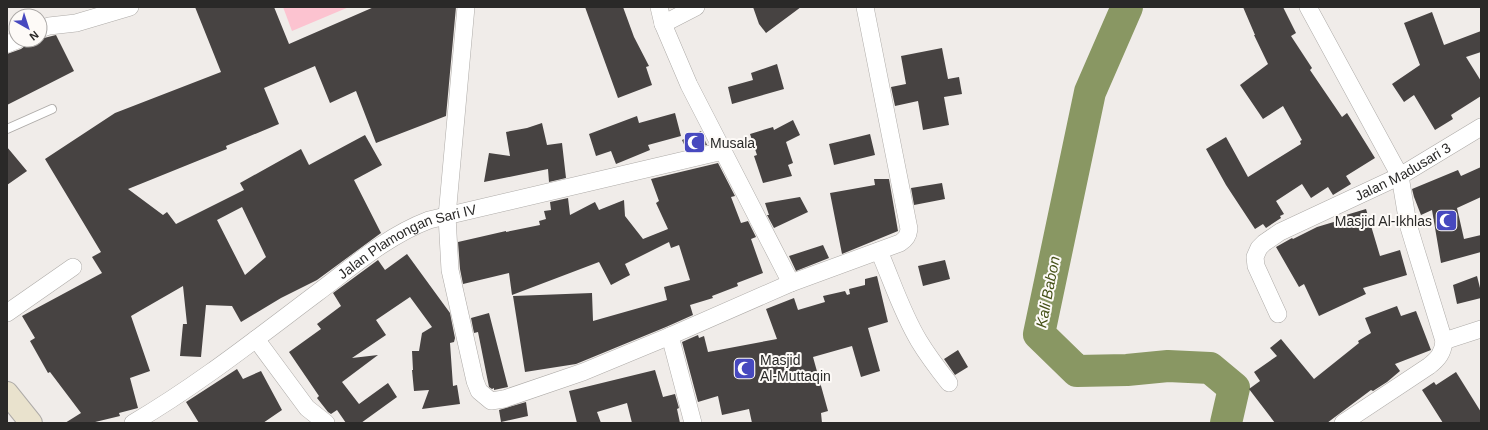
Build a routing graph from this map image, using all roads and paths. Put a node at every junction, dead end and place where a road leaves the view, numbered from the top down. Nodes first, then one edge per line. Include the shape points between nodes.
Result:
1 (130, 7) edge
2 (466, 7) edge
3 (659, 7) edge
4 (696, 7) edge
5 (865, 7) edge
6 (1308, 7) edge
7 (664, 24) junction
8 (48, 26) edge
9 (52, 109) dead end
10 (1481, 127) edge
11 (7, 129) edge
12 (722, 151) junction
13 (1400, 176) junction
14 (447, 216) junction
15 (879, 251) junction
16 (73, 267) dead end
17 (791, 283) junction
18 (7, 313) edge
19 (1278, 314) dead end
20 (1481, 329) edge
21 (670, 336) junction
22 (256, 339) junction
23 (1444, 341) junction
24 (949, 383) dead end
25 (7, 392) edge
26 (31, 423) edge
27 (134, 423) edge
28 (326, 423) edge
29 (693, 423) edge
30 (1343, 423) edge

1 - 8 street via 76,23
2 - 14 street
3 - 7 street
4 - 7 street
5 - 15 street via 909,229 906,239
6 - 13 street
7 - 12 street via 689,85
9 - 11 lane
10 - 13 street, Jalan Madusari 3
12 - 14 street, Jalan Plamongan Sari IV
12 - 17 street
13 - 19 street, Jalan Madusari 3 via 1280,232 1259,248 1255,257 1256,266
13 - 23 street via 1408,224
14 - 21 street via 450,270 475,381 479,392 491,401 504,400 583,372
14 - 22 street, Jalan Plamongan Sari IV via 429,220 401,232
15 - 17 street
15 - 24 street via 913,329
16 - 18 street
17 - 21 street
20 - 23 street
21 - 29 street
22 - 27 street, Jalan Plamongan Sari IV
22 - 28 street via 307,408
23 - 30 street via 1439,358
25 - 26 main road

